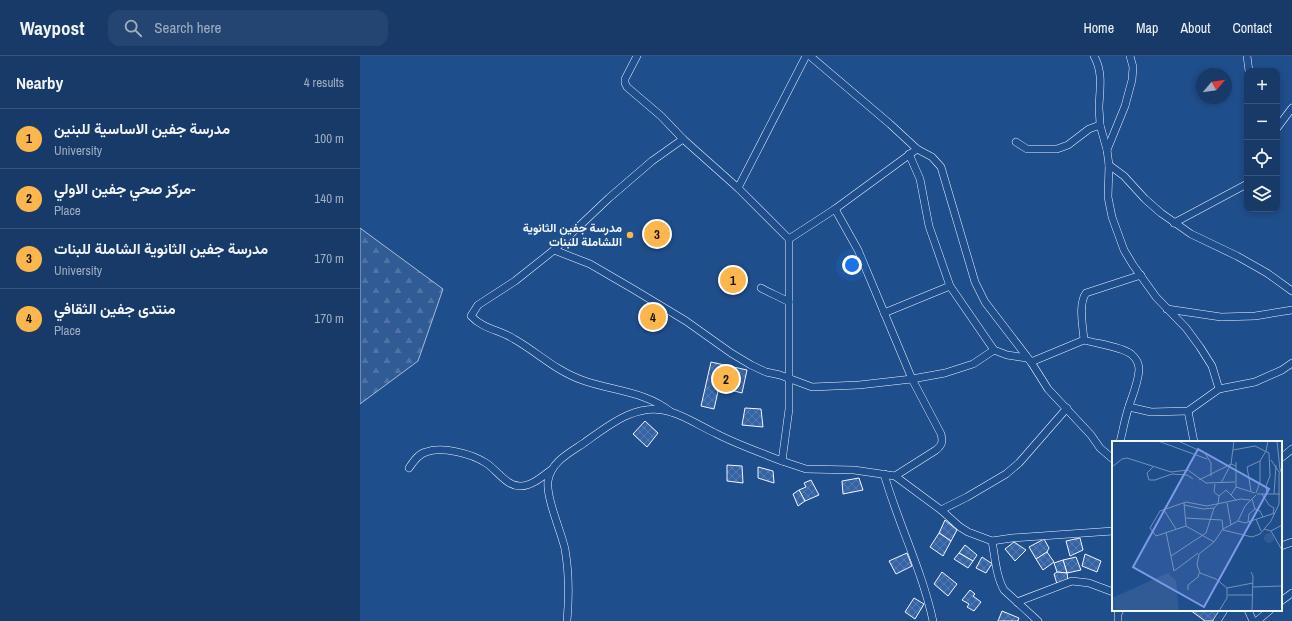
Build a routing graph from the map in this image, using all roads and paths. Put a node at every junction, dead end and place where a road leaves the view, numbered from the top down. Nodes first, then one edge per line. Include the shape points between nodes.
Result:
1 (637, 56) edge
2 (806, 56) edge
3 (810, 56) edge
4 (1094, 56) edge
5 (1130, 56) edge
6 (1247, 56) edge
7 (1249, 68) edge
8 (1292, 108) edge
9 (1280, 124) edge
10 (1100, 125) junction
11 (683, 138) junction
12 (1016, 142) dead end
13 (916, 149) junction
14 (1107, 150) junction
15 (909, 154) junction
16 (1109, 165) junction
17 (1244, 186) edge
18 (738, 188) junction
19 (835, 209) junction
20 (1174, 223) junction
21 (789, 239) junction
22 (554, 250) junction
23 (1141, 275) junction
24 (950, 286) junction
25 (761, 288) dead end
26 (1292, 291) edge
27 (789, 302) junction
28 (1167, 309) junction
29 (1292, 310) edge
30 (884, 313) junction
31 (1084, 340) junction
32 (994, 350) junction
33 (1029, 360) junction
34 (1292, 363) edge
35 (789, 379) junction
36 (912, 380) junction
37 (1219, 389) junction
38 (1129, 407) junction
39 (1067, 408) junction
40 (1188, 411) junction
41 (671, 412) junction
42 (1120, 441) edge
43 (1194, 441) edge
44 (1292, 449) edge
45 (1282, 457) edge
46 (1112, 458) edge
47 (782, 461) junction
48 (409, 468) dead end
49 (551, 470) junction
50 (884, 474) junction
51 (895, 476) junction
52 (942, 510) junction
53 (1112, 532) edge
54 (992, 541) junction
55 (1292, 542) edge
56 (1282, 546) edge
57 (1112, 592) edge
58 (1292, 593) edge
59 (1282, 600) edge
60 (1017, 602) junction
61 (1120, 611) edge
62 (1223, 611) edge
63 (1248, 611) edge
64 (1269, 611) edge
65 (567, 621) edge
66 (932, 621) edge
67 (1038, 621) edge
68 (1118, 621) edge
69 (1217, 621) edge
70 (1253, 621) edge
71 (1257, 621) edge

1 - 11 street via 626,75 625,83
2 - 18 street
3 - 13 street
4 - 10 street via 1101,80
5 - 14 street via 1133,67 1132,80 1125,106
6 - 7 street
8 - 9 street
10 - 12 street via 1089,128 1068,144 1056,149 1027,149
10 - 14 street
11 - 18 street
11 - 22 street via 609,198
13 - 15 street
13 - 33 street via 932,157 941,167 977,289
14 - 16 street
15 - 19 street
15 - 24 street via 920,179 928,226
16 - 20 street
16 - 23 street via 1108,197 1112,217 1124,250
17 - 20 street
18 - 21 street
19 - 21 street
19 - 30 street via 858,250
20 - 26 street via 1267,273
21 - 27 street
22 - 35 street via 590,264 633,289 751,365
22 - 41 street via 515,282 478,305 471,316 478,323 514,338 570,376 644,396
23 - 28 street
23 - 31 street via 1086,294 1081,307
24 - 30 street
24 - 32 street
25 - 27 street
27 - 35 street
28 - 29 street via 1227,317 1256,316
28 - 37 street via 1186,328 1208,358
30 - 36 street
31 - 33 street
31 - 38 street via 1122,350 1135,359 1139,370
32 - 33 street
32 - 36 street via 973,364
33 - 39 street via 1048,389
34 - 37 street via 1255,382
35 - 36 street via 812,387
35 - 47 street via 789,409
36 - 51 street via 943,441 936,450
37 - 40 street
38 - 40 street via 1151,412
38 - 42 street
39 - 46 street via 1100,448
39 - 52 street via 1006,474
40 - 43 street
41 - 47 street
41 - 49 street via 645,410 626,415 577,447
44 - 45 street
47 - 50 street via 806,469 854,470
48 - 49 street via 427,451 440,450 454,451 486,463 510,484 516,486 529,484
49 - 65 street via 549,494 567,561
50 - 51 street
50 - 66 street via 924,588
51 - 52 street
52 - 54 street via 968,532
53 - 54 street
54 - 60 street via 1000,584
55 - 56 street
57 - 60 street via 1089,583 1072,581
58 - 59 street
60 - 67 street
61 - 68 street
62 - 69 street
63 - 70 street
64 - 71 street

